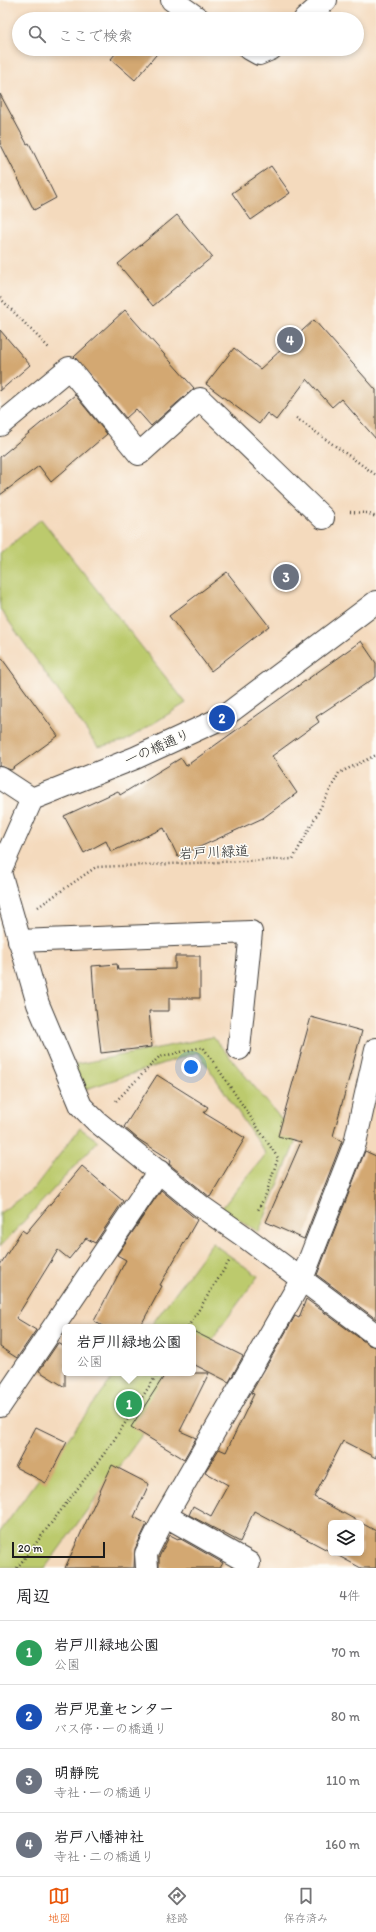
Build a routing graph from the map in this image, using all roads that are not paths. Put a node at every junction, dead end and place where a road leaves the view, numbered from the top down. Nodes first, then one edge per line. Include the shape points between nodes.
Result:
1 (172, 0) edge
2 (326, 0) edge
3 (189, 12) edge
4 (313, 12) edge
5 (0, 425) edge
6 (323, 518) dead end
7 (376, 604) edge
8 (0, 778) edge
9 (32, 798) junction
10 (0, 872) edge
11 (16, 932) junction
12 (239, 1049) dead end
13 (376, 1049) edge
14 (159, 1171) junction
15 (302, 1279) junction
16 (376, 1335) edge
17 (0, 1406) edge
18 (166, 1516) junction
19 (147, 1568) edge
20 (246, 1568) edge

1 - 3 street
2 - 4 street
5 - 6 street via 69,368 140,454 200,399
7 - 9 street, 一の橋通り via 222,718 135,758
8 - 9 street
9 - 10 street
10 - 11 street
11 - 12 street via 251,932
11 - 14 street via 38,1004 81,1106
13 - 15 street via 354,1144
14 - 15 street via 202,1207
14 - 17 street
15 - 16 street
15 - 18 street
18 - 19 street via 146,1554
18 - 20 street via 249,1562

